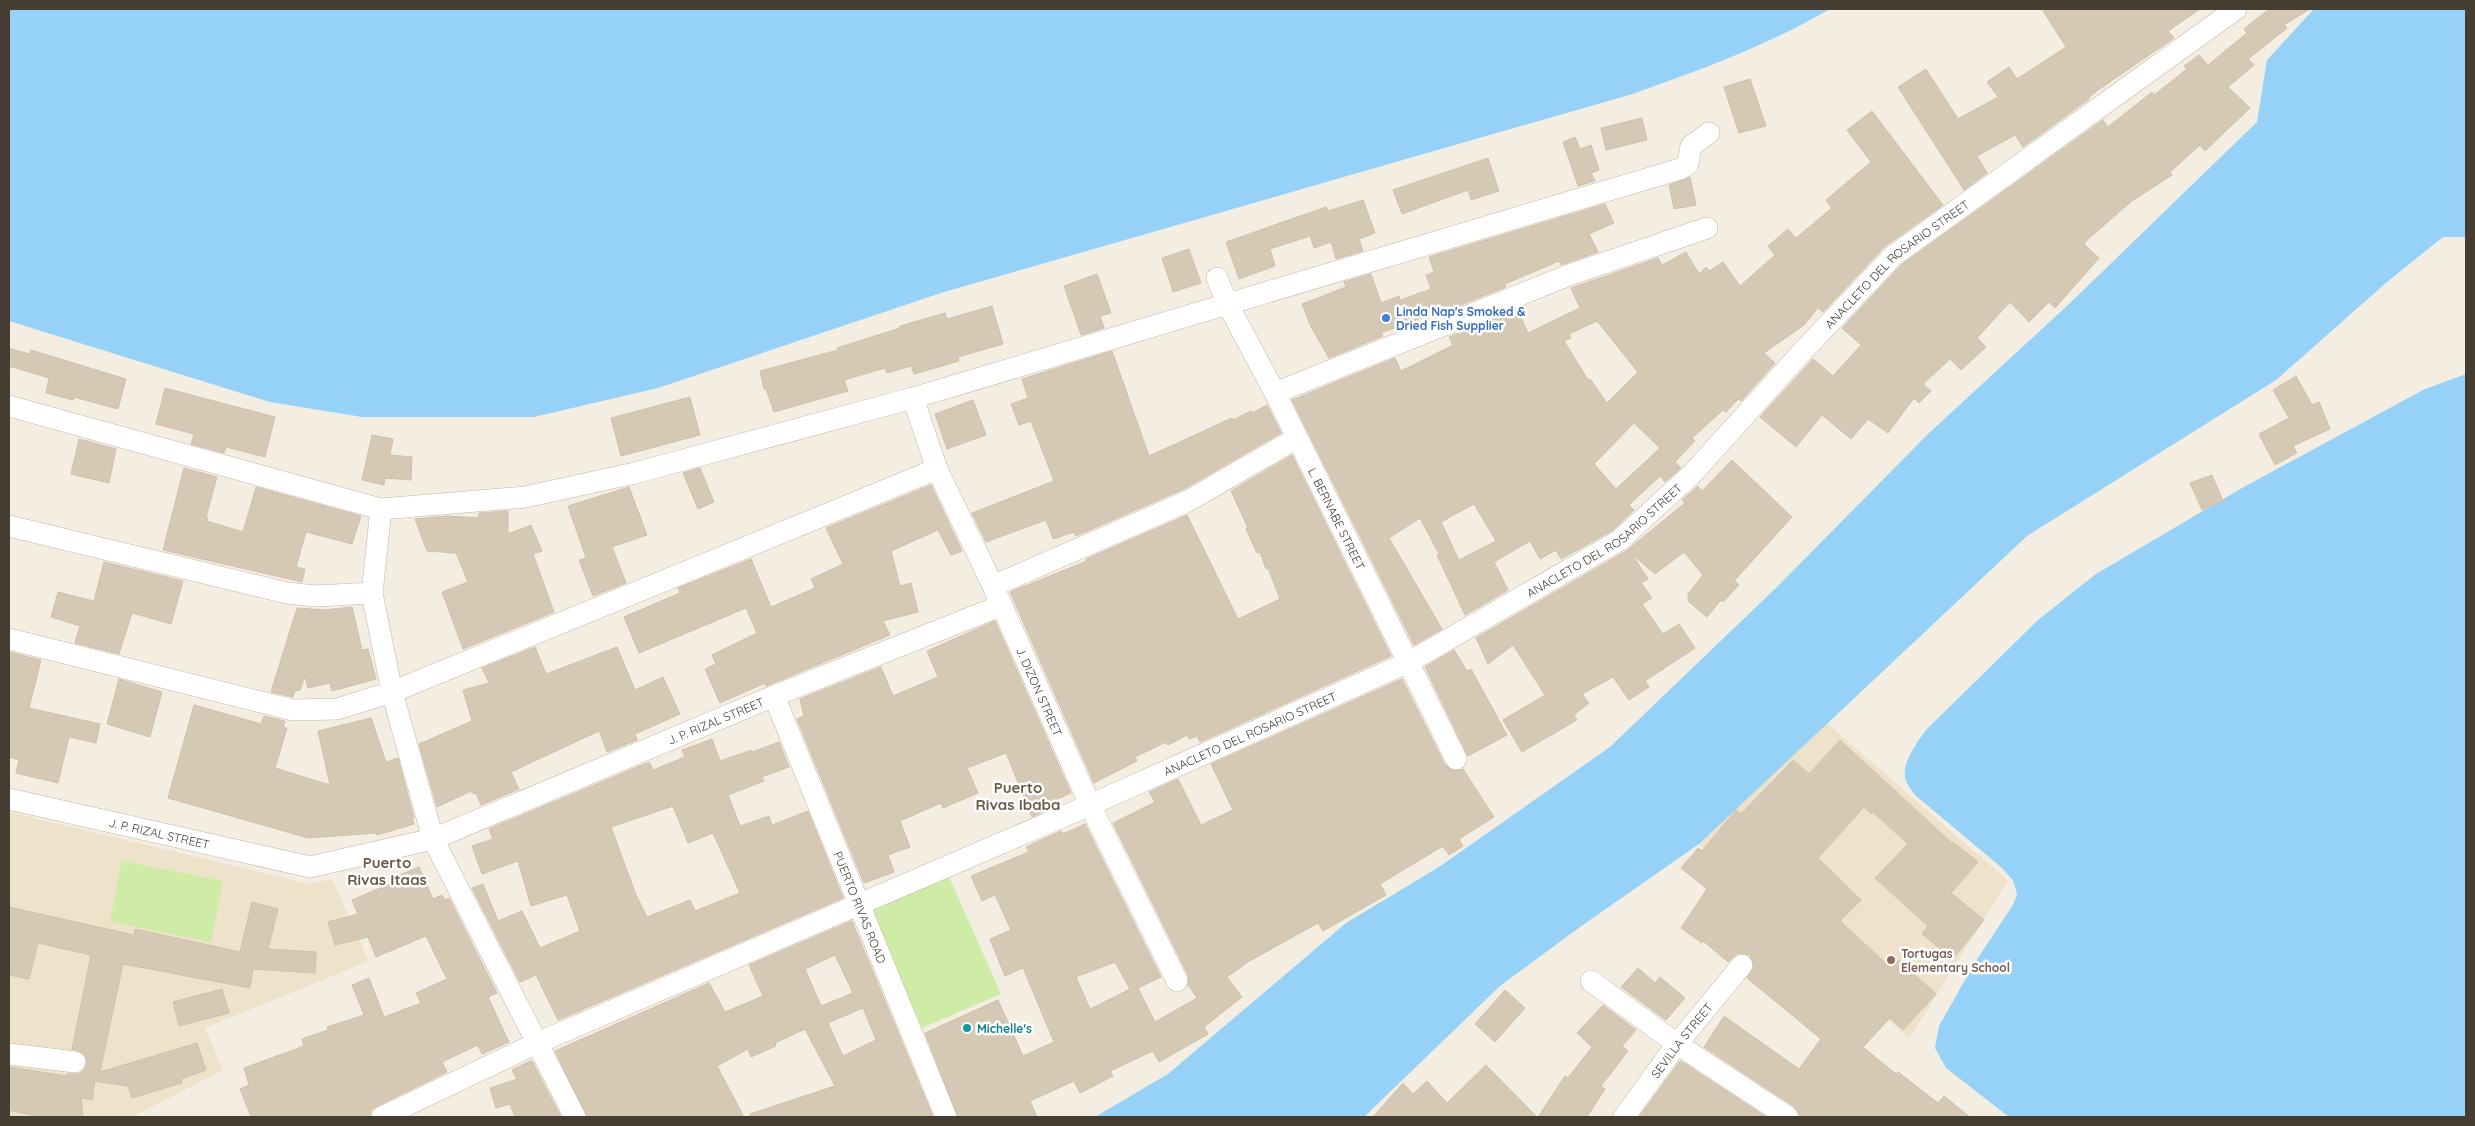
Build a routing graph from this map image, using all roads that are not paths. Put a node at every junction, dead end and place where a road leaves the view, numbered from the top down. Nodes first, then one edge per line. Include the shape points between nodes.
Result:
1 (2236, 9) edge
2 (1709, 133) dead end
3 (1707, 228) dead end
4 (1217, 278) dead end
5 (1227, 303) junction
6 (1275, 393) junction
7 (913, 398) junction
8 (9, 406) edge
9 (1297, 438) junction
10 (937, 469) junction
11 (381, 509) junction
12 (9, 526) edge
13 (372, 593) junction
14 (997, 596) junction
15 (9, 639) edge
16 (1409, 662) junction
17 (392, 692) junction
18 (774, 696) junction
19 (1456, 759) dead end
20 (9, 799) edge
21 (1090, 805) junction
22 (432, 839) junction
23 (859, 903) junction
24 (1742, 965) dead end
25 (1177, 980) dead end
26 (1591, 981) dead end
27 (537, 1043) junction
28 (1677, 1044) junction
29 (9, 1054) edge
30 (75, 1062) dead end
31 (382, 1117) edge
32 (575, 1117) edge
33 (946, 1117) edge
34 (1624, 1117) edge
35 (1788, 1117) edge

1 - 16 street, ANACLETO DEL ROSARIO STREET via 1893,256 1691,475 1620,540
2 - 5 street via 1691,146 1688,164 1680,169
3 - 6 street via 1569,275
4 - 5 street, L. BERNABE STREET
5 - 6 street, L. BERNABE STREET
5 - 7 street
6 - 9 street, L. BERNABE STREET
7 - 10 street, J. DIZON STREET
7 - 11 street via 635,472 525,497
8 - 11 street
9 - 14 street, J. P. RIZAL STREET via 1188,501
9 - 16 street, L. BERNABE STREET
10 - 14 street, J. DIZON STREET
10 - 17 street
11 - 13 street
12 - 13 street via 287,593 315,596
13 - 17 street
14 - 18 street, J. P. RIZAL STREET
14 - 21 street, J. DIZON STREET
15 - 17 street via 293,710 337,710
16 - 19 street, L. BERNABE STREET
16 - 21 street, ANACLETO DEL ROSARIO STREET
17 - 22 street
18 - 22 street, J. P. RIZAL STREET
18 - 23 street, PUERTO RIVAS ROAD
20 - 22 street, J. P. RIZAL STREET via 310,867
21 - 23 street, ANACLETO DEL ROSARIO STREET
21 - 25 street, J. DIZON STREET
22 - 27 street
23 - 27 street, ANACLETO DEL ROSARIO STREET
23 - 33 street, PUERTO RIVAS ROAD
24 - 28 street, SEVILLA STREET
26 - 28 street
27 - 31 street, ANACLETO DEL ROSARIO STREET
27 - 32 street
28 - 34 street, SEVILLA STREET
28 - 35 street
29 - 30 street

